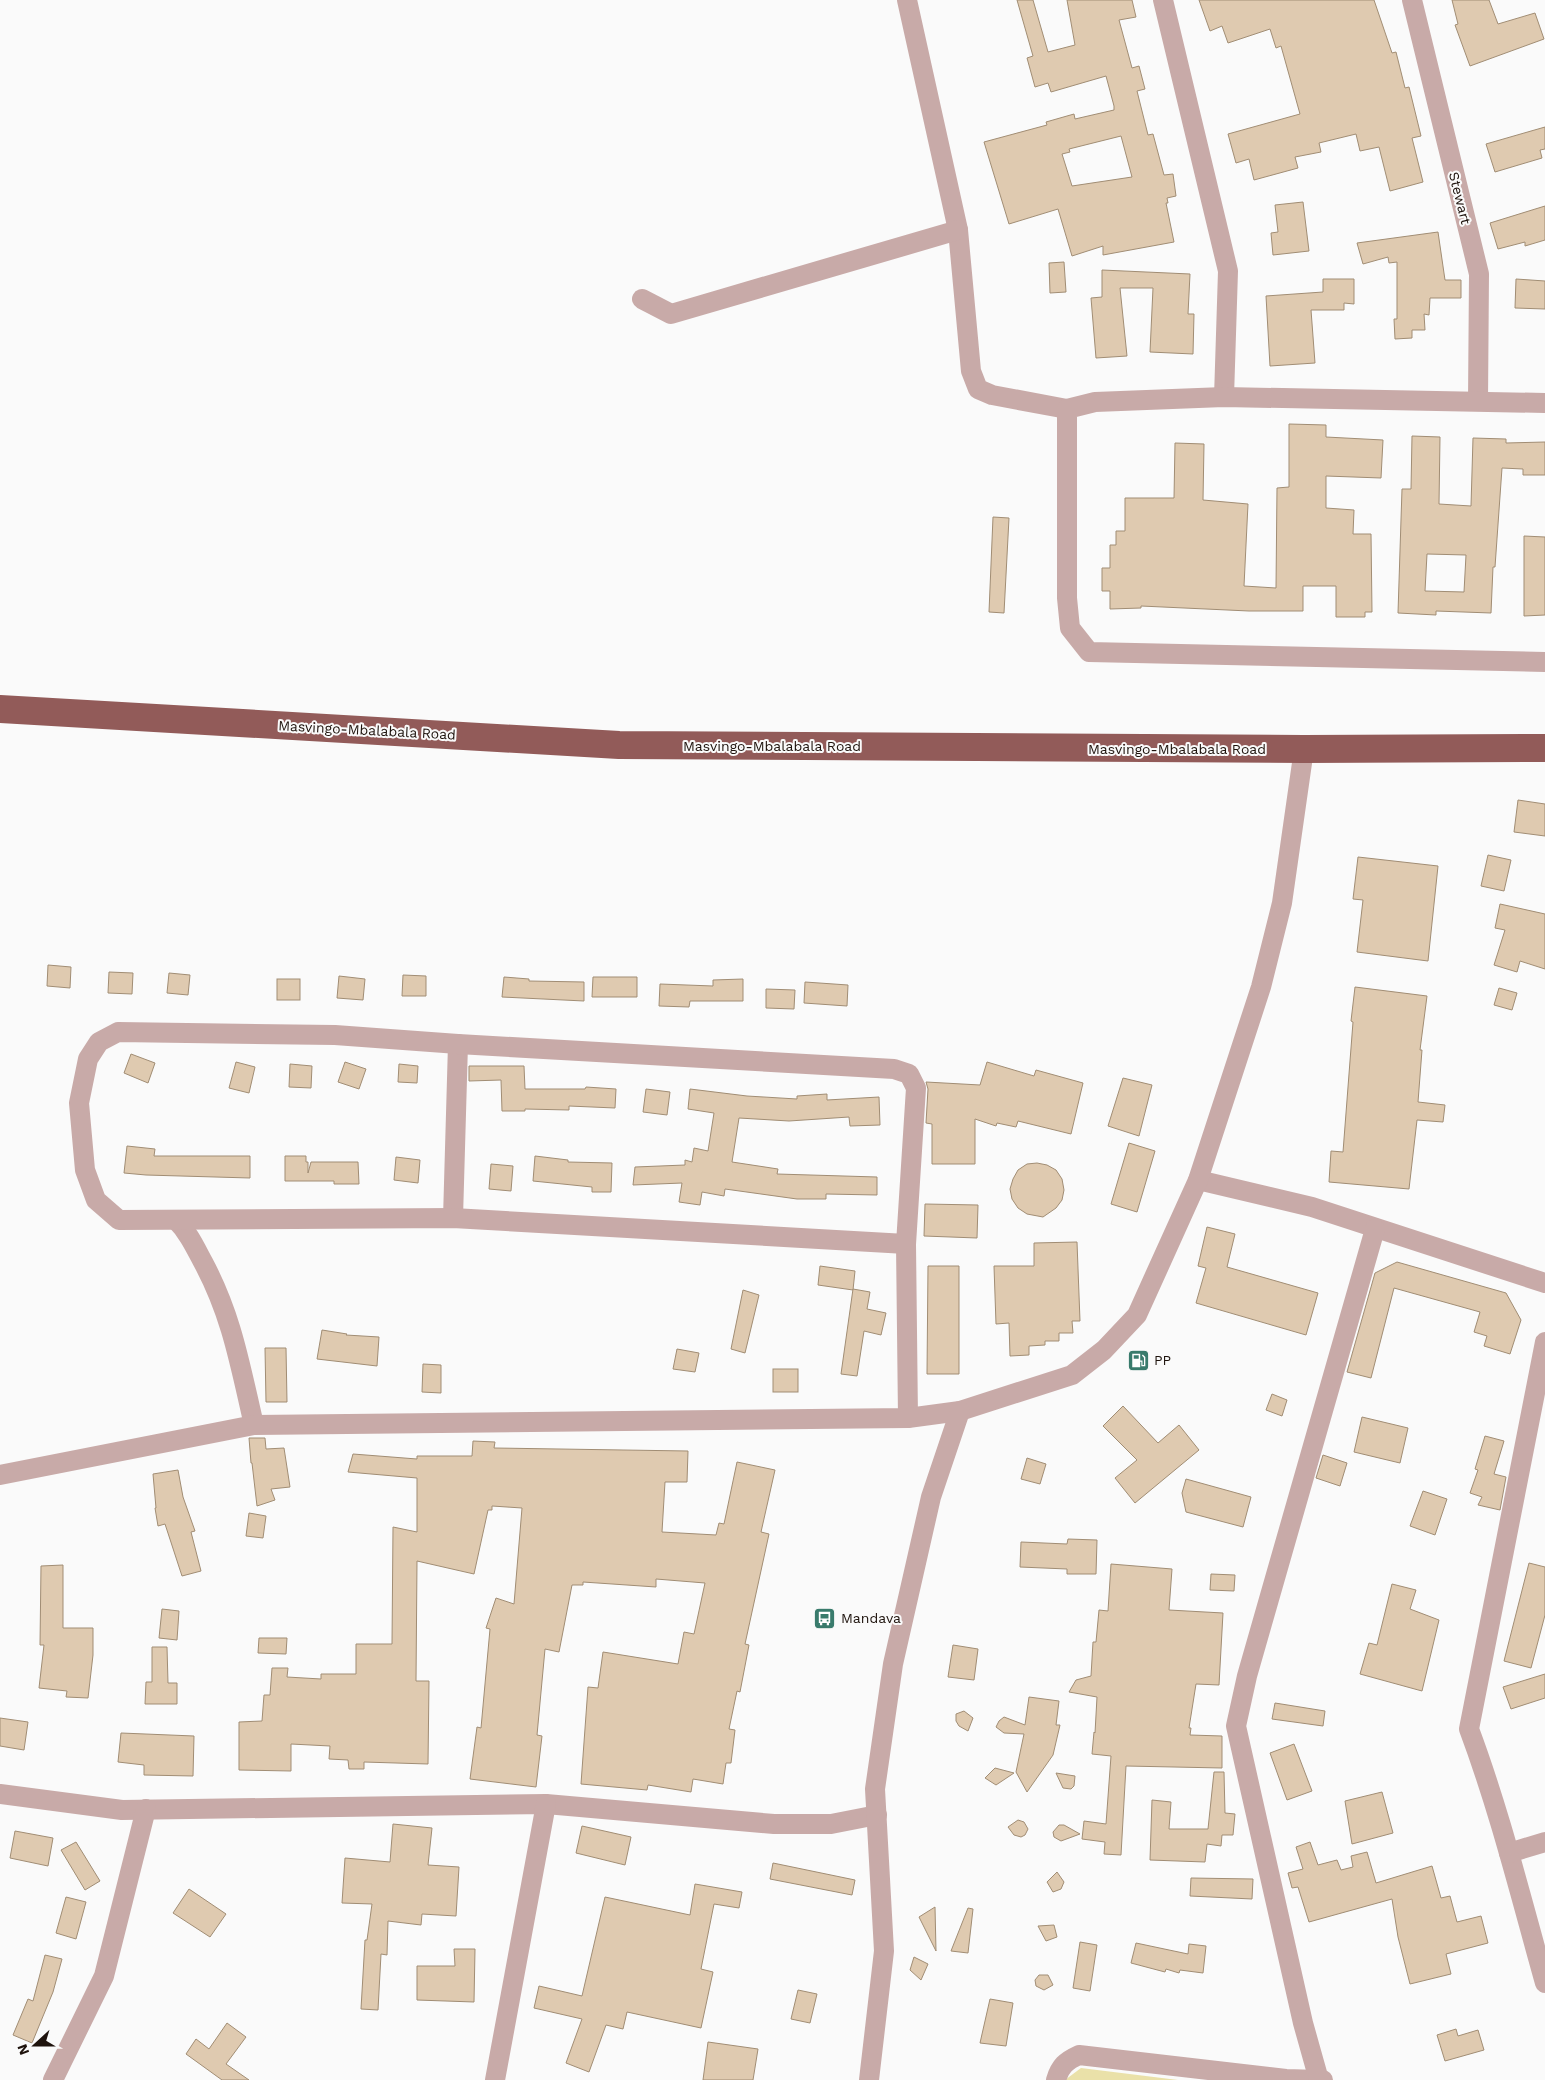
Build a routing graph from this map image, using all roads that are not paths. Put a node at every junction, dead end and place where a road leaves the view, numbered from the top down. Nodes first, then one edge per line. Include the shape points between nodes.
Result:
1 (907, 0) edge
2 (1163, 0) edge
3 (1412, 0) edge
4 (958, 230) junction
5 (642, 298) dead end
6 (1224, 397) junction
7 (1478, 401) junction
8 (1545, 403) edge
9 (1067, 409) junction
10 (1545, 662) edge
11 (0, 709) edge
12 (1545, 748) edge
13 (1304, 749) junction
14 (458, 1044) junction
15 (1198, 1180) junction
16 (453, 1218) junction
17 (176, 1220) junction
18 (1374, 1229) junction
19 (906, 1244) junction
20 (1545, 1283) edge
21 (1545, 1342) edge
22 (960, 1411) junction
23 (908, 1418) junction
24 (254, 1425) junction
25 (0, 1475) edge
26 (0, 1794) edge
27 (546, 1804) junction
28 (146, 1809) junction
29 (876, 1815) junction
30 (1545, 1842) edge
31 (1509, 1853) junction
32 (1545, 1983) edge
33 (53, 2080) edge
34 (495, 2080) edge
35 (869, 2080) edge
36 (1056, 2080) edge
37 (1319, 2080) edge
38 (1323, 2080) edge

1 - 4 street
2 - 6 street via 1228,271
3 - 7 street, Stewart via 1479,274
4 - 5 street via 671,314
4 - 9 street via 971,371 978,389 992,395
6 - 7 street
6 - 9 street via 1095,402
7 - 8 street
9 - 10 street via 1067,598 1070,628 1089,652
11 - 13 highway, Masvingo-Mbalabala Road via 619,745
12 - 13 highway, Masvingo-Mbalabala Road
13 - 15 street via 1282,903 1261,987
14 - 16 street
14 - 17 street via 335,1035 118,1032 99,1042 88,1059 79,1103 85,1170 96,1200 119,1220
14 - 19 street via 894,1069 909,1074 916,1088
15 - 18 street via 1312,1207
15 - 22 street via 1137,1315 1104,1350 1072,1375
16 - 17 street
16 - 19 street
17 - 24 street via 186,1230 218,1290 234,1334
18 - 20 street
18 - 37 street via 1236,1726 1303,2023
19 - 23 street
21 - 31 street via 1469,1729
22 - 23 street
22 - 29 street via 932,1497 893,1664 875,1789
23 - 24 street
24 - 25 street
26 - 28 street via 122,1810
27 - 28 street
27 - 29 street via 774,1824 831,1824
27 - 34 street
28 - 33 street via 104,1976
29 - 35 street via 884,1951
30 - 31 street
31 - 32 street
36 - 37 street via 1067,2060 1079,2055
37 - 38 street

